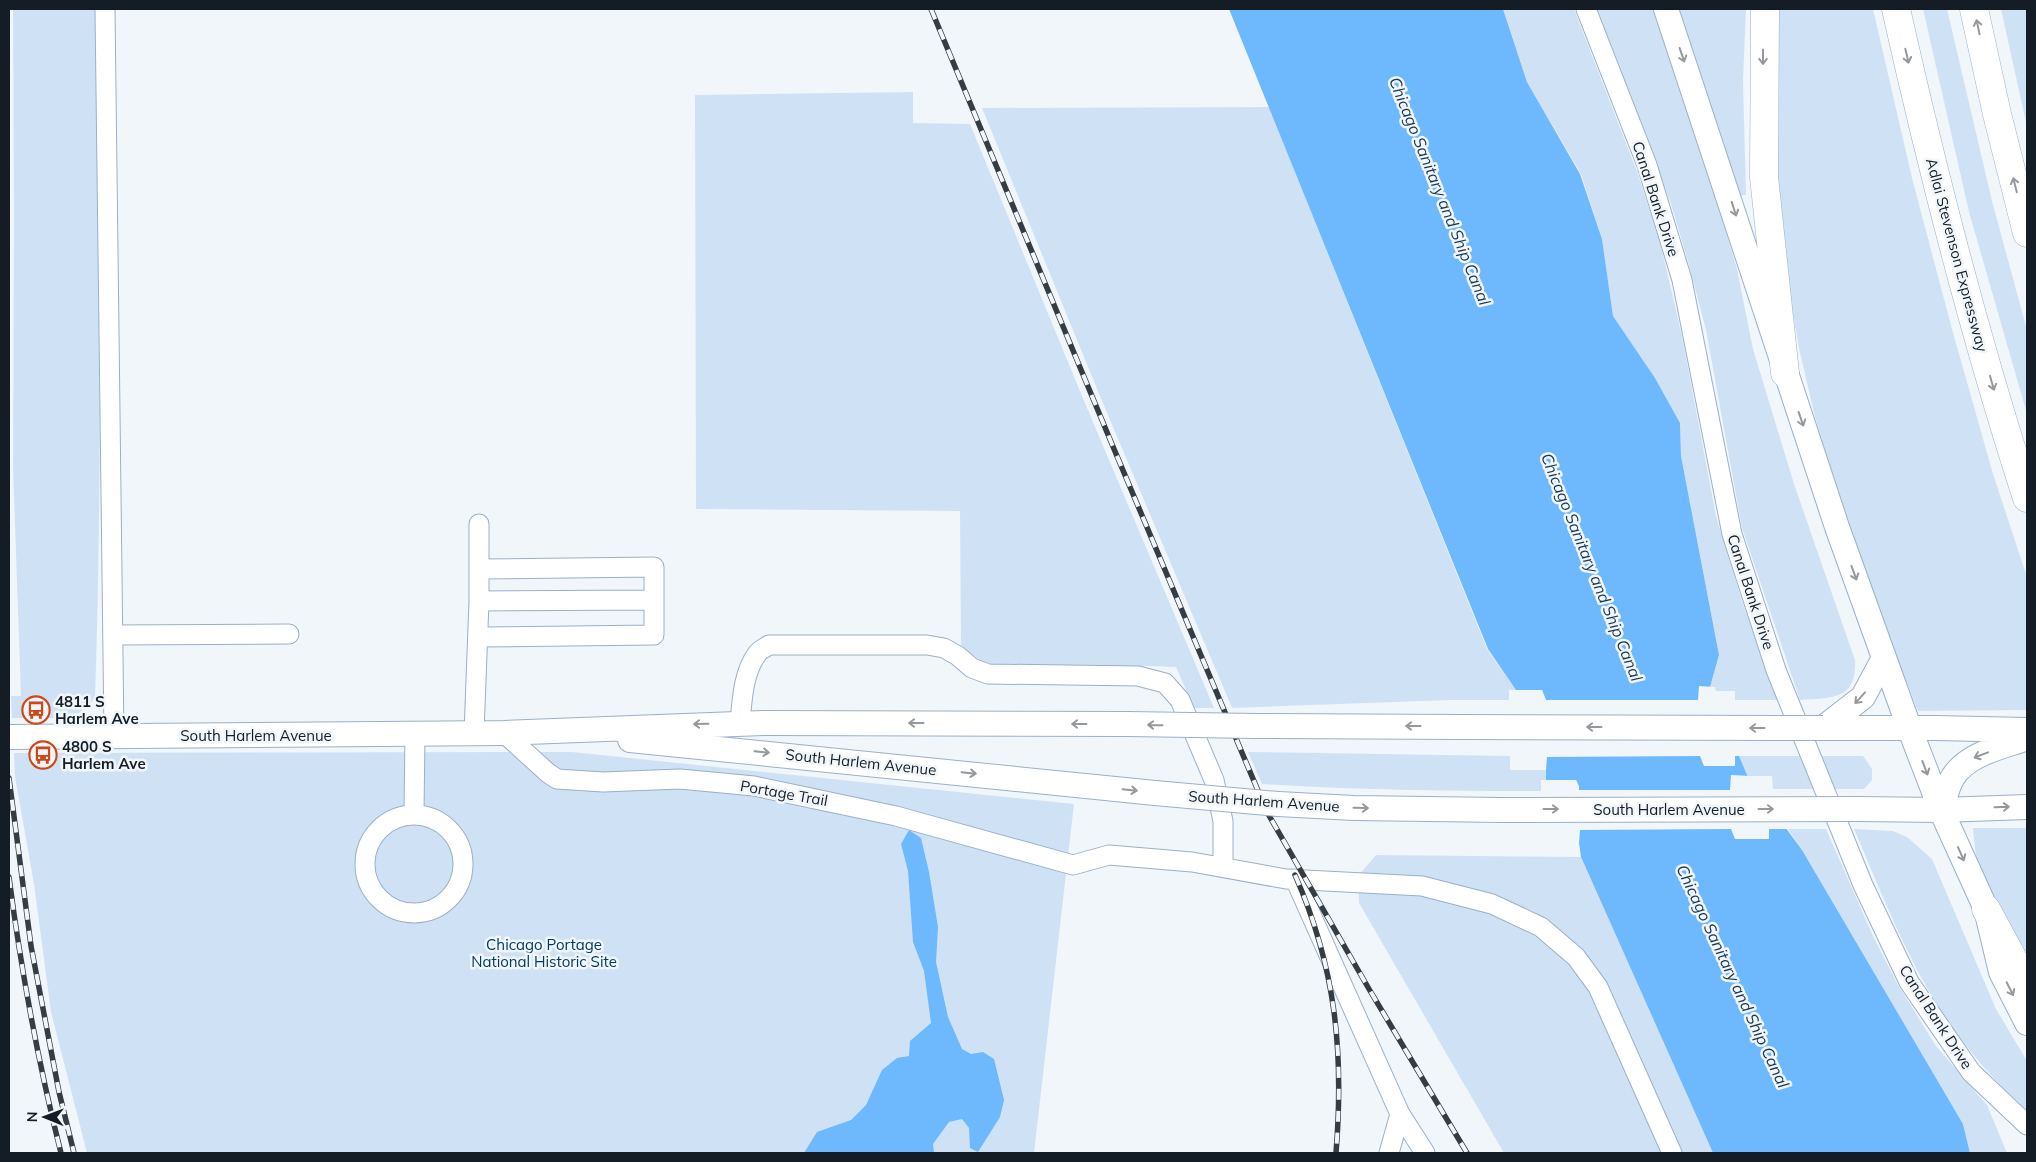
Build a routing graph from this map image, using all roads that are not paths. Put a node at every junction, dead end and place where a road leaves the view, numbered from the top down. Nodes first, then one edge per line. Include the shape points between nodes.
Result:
1 (105, 9) edge
2 (1586, 9) edge
3 (1666, 9) edge
4 (1765, 9) edge
5 (1896, 9) edge
6 (1974, 9) edge
7 (2027, 233) edge
8 (1785, 373) junction
9 (2027, 498) edge
10 (479, 524) dead end
11 (479, 569) junction
12 (654, 600) junction
13 (479, 601) junction
14 (290, 634) dead end
15 (112, 635) junction
16 (478, 637) junction
17 (1884, 658) junction
18 (740, 723) junction
19 (1909, 727) junction
20 (1823, 728) junction
21 (2027, 730) edge
22 (474, 733) junction
23 (504, 733) junction
24 (415, 734) junction
25 (114, 736) junction
26 (9, 737) edge
27 (2027, 738) edge
28 (2027, 807) edge
29 (1941, 810) junction
30 (414, 814) junction
31 (1223, 867) junction
32 (1295, 879) junction
33 (1986, 909) junction
34 (2027, 985) edge
35 (2027, 1023) edge
36 (1400, 1114) junction
37 (2027, 1125) edge
38 (1390, 1153) edge
39 (1425, 1153) edge
40 (1672, 1153) edge

1 - 15 street
2 - 37 street, Canal Bank Drive via 1646,165 1682,280 1732,534 1780,680 1863,886 1909,982 1971,1072
3 -> 8 main road
4 -> 8 highway via 1764,177
5 -> 9 highway, Adlai Stevenson Expressway via 1965,289
7 -> 6 highway
8 -> 17 main road
10 - 11 street
11 - 12 street via 654,567
11 - 13 street
12 - 13 street
12 - 16 street via 654,635
13 - 16 street
14 - 15 street
15 - 25 street
16 - 22 street
17 - 19 main road
17 -> 20 main road via 1863,697
20 -> 18 main road, South Harlem Avenue, bridge
18 -> 23 main road, South Harlem Avenue
18 - 31 street via 743,691 749,672 757,653 769,645 927,645 944,648 972,668 988,674 1138,676 1165,683 1180,700 1214,780 1223,821
19 - 20 main road, South Harlem Avenue
19 - 21 main road, South Harlem Avenue
19 -> 29 main road
22 - 23 main road, South Harlem Avenue
22 - 24 main road, South Harlem Avenue
23 -> 29 main road, South Harlem Avenue, bridge via 675,743 1254,803 1502,810
23 - 31 street, Portage Trail via 548,773 558,778 603,782 680,779 754,786 896,816 1073,865 1109,855
24 - 25 main road, South Harlem Avenue
24 - 30 street
25 - 26 main road, South Harlem Avenue
27 -> 29 main road via 1974,758 1960,768 1952,778
29 -> 28 main road, South Harlem Avenue
29 -> 33 main road
30 - 30 street via 400,816 382,826 368,847 365,867 370,886 386,905 419,914 438,908 451,897 464,866 458,841 449,829 439,821
31 - 32 street
32 - 36 street
32 - 40 street via 1422,886 1492,904 1541,927 1576,957 1598,987
33 - 34 highway
33 -> 35 main road via 2001,972
36 - 38 street
36 - 39 street

